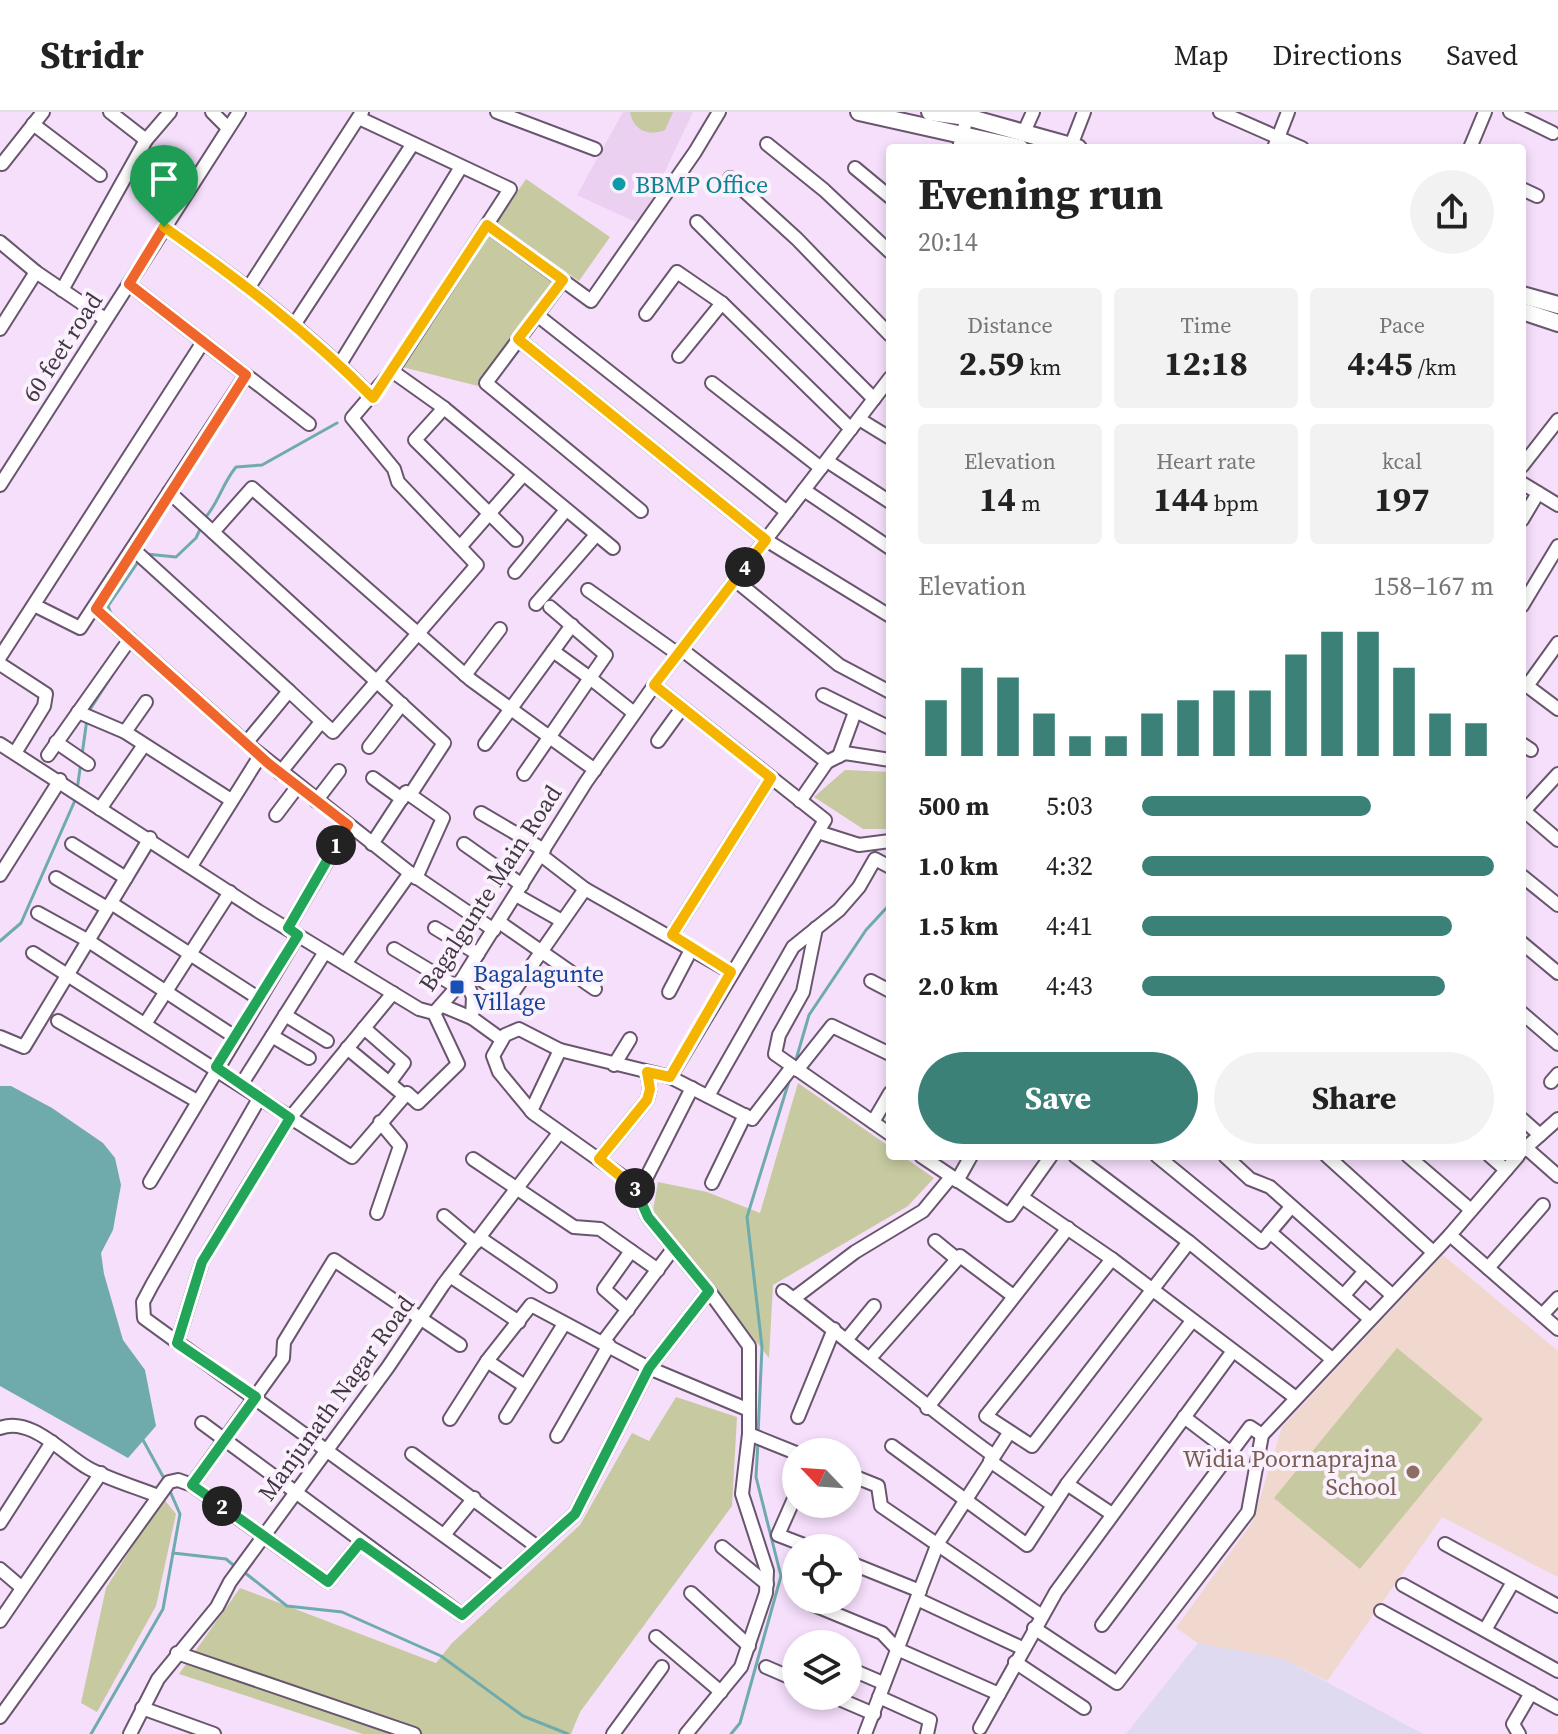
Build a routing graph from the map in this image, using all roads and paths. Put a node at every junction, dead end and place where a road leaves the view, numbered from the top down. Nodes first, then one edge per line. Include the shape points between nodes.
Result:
1 (43, 112) edge
2 (110, 112) edge
3 (170, 112) edge
4 (212, 112) edge
5 (239, 112) edge
6 (497, 112) edge
7 (719, 112) edge
8 (859, 112) edge
9 (1033, 112) edge
10 (1084, 112) edge
11 (1220, 112) edge
12 (1288, 112) edge
13 (1485, 112) edge
14 (1510, 112) edge
15 (360, 115) edge
16 (936, 117) edge
17 (967, 117) junction
18 (33, 124) junction
19 (228, 128) junction
20 (1553, 133) dead end
21 (146, 140) junction
22 (1022, 140) edge
23 (960, 142) edge
24 (1276, 142) edge
25 (767, 144) dead end
26 (1051, 144) edge
27 (1074, 144) edge
28 (1472, 144) edge
29 (412, 145) junction
30 (595, 149) dead end
31 (2, 164) dead end
32 (461, 167) junction
33 (855, 168) dead end
34 (100, 175) dead end
35 (730, 178) dead end
36 (1526, 191) edge
37 (886, 194) edge
38 (1537, 196) dead end
39 (697, 222) dead end
40 (487, 225) junction
41 (164, 227) junction
42 (0, 242) edge
43 (886, 248) edge
44 (36, 272) junction
45 (563, 280) junction
46 (129, 284) junction
47 (249, 287) junction
48 (62, 290) junction
49 (1526, 296) edge
50 (722, 303) junction
51 (1558, 305) edge
52 (1526, 312) edge
53 (646, 314) dead end
54 (537, 315) junction
55 (105, 319) junction
56 (1558, 323) edge
57 (294, 325) junction
58 (0, 329) edge
59 (886, 331) edge
60 (518, 339) junction
61 (203, 342) junction
62 (679, 356) dead end
63 (340, 364) junction
64 (392, 371) junction
65 (246, 375) junction
66 (712, 383) dead end
67 (886, 383) edge
68 (373, 398) junction
69 (874, 399) junction
70 (444, 408) junction
71 (1558, 420) edge
72 (309, 424) dead end
73 (855, 424) junction
74 (886, 436) edge
75 (1526, 461) edge
76 (824, 464) junction
77 (523, 475) junction
78 (0, 485) edge
79 (1526, 486) edge
80 (804, 490) junction
81 (169, 492) junction
82 (1538, 493) junction
83 (886, 500) edge
84 (1558, 505) edge
85 (566, 510) junction
86 (641, 511) dead end
87 (787, 512) junction
88 (1526, 513) edge
89 (489, 514) junction
90 (213, 532) junction
91 (596, 535) junction
92 (516, 540) dead end
93 (766, 540) junction
94 (886, 545) edge
95 (1558, 546) edge
96 (460, 547) junction
97 (613, 548) dead end
98 (134, 550) junction
99 (515, 572) dead end
100 (735, 580) junction
101 (588, 590) dead end
102 (1526, 599) edge
103 (536, 604) dead end
104 (34, 605) junction
105 (550, 607) dead end
106 (96, 609) junction
107 (886, 614) edge
108 (572, 625) junction
109 (500, 629) dead end
110 (417, 635) junction
111 (130, 639) junction
112 (1558, 643) edge
113 (553, 651) junction
114 (680, 652) junction
115 (0, 657) edge
116 (0, 664) edge
117 (465, 675) junction
118 (590, 678) junction
119 (378, 682) junction
120 (1526, 683) edge
121 (654, 685) junction
122 (1526, 685) edge
123 (886, 690) edge
124 (289, 691) junction
125 (823, 695) dead end
126 (146, 702) dead end
127 (402, 704) junction
128 (682, 708) junction
129 (1558, 709) edge
130 (509, 710) junction
131 (78, 712) junction
132 (855, 712) junction
133 (634, 713) junction
134 (321, 722) junction
135 (886, 726) edge
136 (125, 732) junction
137 (549, 738) junction
138 (658, 741) dead end
139 (56, 742) junction
140 (246, 743) junction
141 (485, 744) dead end
142 (144, 745) junction
143 (369, 747) dead end
144 (5, 749) edge
145 (48, 755) dead end
146 (260, 756) junction
147 (833, 759) junction
148 (886, 759) edge
149 (88, 764) dead end
150 (595, 770) junction
151 (339, 771) dead end
152 (280, 773) junction
153 (524, 774) dead end
154 (1558, 774) edge
155 (373, 778) dead end
156 (771, 778) junction
157 (60, 780) junction
158 (298, 786) junction
159 (406, 797) junction
160 (231, 800) junction
161 (316, 801) junction
162 (800, 801) junction
163 (1526, 808) edge
164 (100, 809) junction
165 (481, 813) dead end
166 (1526, 813) edge
167 (276, 815) dead end
168 (348, 825) junction
169 (818, 832) junction
170 (150, 838) junction
171 (1558, 840) edge
172 (886, 842) edge
173 (72, 844) dead end
174 (372, 844) junction
175 (464, 844) dead end
176 (543, 852) junction
177 (886, 865) edge
178 (191, 866) junction
179 (0, 875) edge
180 (413, 875) junction
181 (56, 878) dead end
182 (126, 878) junction
183 (1526, 879) edge
184 (585, 889) junction
185 (519, 890) junction
186 (230, 892) junction
187 (1558, 905) edge
188 (109, 906) junction
189 (38, 913) dead end
190 (562, 921) junction
191 (496, 926) junction
192 (435, 928) dead end
193 (816, 928) junction
194 (293, 932) junction
195 (672, 935) junction
196 (87, 940) junction
197 (1526, 946) edge
198 (692, 948) junction
199 (394, 949) dead end
200 (540, 950) junction
201 (325, 952) junction
202 (33, 953) dead end
203 (190, 954) junction
204 (478, 954) junction
205 (345, 964) junction
206 (731, 972) junction
207 (1558, 973) edge
208 (67, 976) junction
209 (463, 978) junction
210 (871, 981) dead end
211 (487, 983) junction
212 (595, 989) dead end
213 (886, 989) edge
214 (166, 990) junction
215 (669, 992) dead end
216 (393, 993) junction
217 (473, 997) junction
218 (258, 998) junction
219 (438, 1009) junction
220 (285, 1015) junction
221 (472, 1018) junction
222 (1527, 1018) edge
223 (58, 1021) dead end
224 (145, 1024) junction
225 (364, 1028) junction
226 (272, 1036) junction
227 (0, 1037) edge
228 (235, 1037) junction
229 (501, 1039) junction
230 (630, 1039) dead end
231 (327, 1041) dead end
232 (1558, 1044) edge
233 (347, 1048) junction
234 (560, 1050) junction
235 (886, 1052) edge
236 (309, 1058) dead end
237 (614, 1065) junction
238 (216, 1067) junction
239 (795, 1068) junction
240 (647, 1072) junction
241 (670, 1077) junction
242 (390, 1082) junction
243 (241, 1085) junction
244 (692, 1088) junction
245 (405, 1096) junction
246 (708, 1096) junction
247 (260, 1097) junction
248 (886, 1100) edge
249 (197, 1101) junction
250 (531, 1111) junction
251 (745, 1115) junction
252 (290, 1118) junction
253 (1558, 1119) edge
254 (380, 1122) junction
255 (873, 1122) junction
256 (1526, 1123) edge
257 (886, 1131) edge
258 (559, 1133) junction
259 (1540, 1135) junction
260 (1526, 1147) edge
261 (1526, 1154) edge
262 (473, 1159) dead end
263 (599, 1159) junction
264 (927, 1160) edge
265 (968, 1160) edge
266 (1048, 1160) edge
267 (1080, 1160) edge
268 (1162, 1160) edge
269 (1229, 1160) edge
270 (1331, 1160) edge
271 (1413, 1160) edge
272 (1495, 1160) edge
273 (1514, 1160) edge
274 (1506, 1170) junction
275 (1558, 1176) edge
276 (954, 1179) junction
277 (150, 1182) dead end
278 (712, 1183) dead end
279 (517, 1190) junction
280 (638, 1194) junction
281 (1023, 1198) junction
282 (1543, 1205) dead end
283 (1291, 1207) junction
284 (1471, 1210) junction
285 (377, 1213) dead end
286 (444, 1216) dead end
287 (1068, 1228) junction
288 (1270, 1232) junction
289 (1450, 1235) junction
290 (478, 1241) junction
291 (935, 1241) dead end
292 (1189, 1242) junction
293 (673, 1249) junction
294 (631, 1251) junction
295 (1433, 1252) junction
296 (957, 1259) junction
297 (1112, 1259) junction
298 (1488, 1268) junction
299 (658, 1270) junction
300 (1365, 1271) junction
301 (450, 1276) junction
302 (550, 1286) dead end
303 (709, 1291) junction
304 (1152, 1291) junction
305 (1012, 1295) junction
306 (1344, 1295) junction
307 (1392, 1295) junction
308 (1558, 1298) edge
309 (874, 1306) dead end
310 (628, 1310) junction
311 (1542, 1315) junction
312 (421, 1318) junction
313 (1370, 1319) junction
314 (1192, 1321) junction
315 (519, 1322) junction
316 (564, 1324) junction
317 (834, 1329) junction
318 (1558, 1329) edge
319 (847, 1339) junction
320 (177, 1343) junction
321 (606, 1344) junction
322 (460, 1345) dead end
323 (1233, 1351) junction
324 (870, 1358) junction
325 (1332, 1359) junction
326 (487, 1361) junction
327 (649, 1368) junction
328 (525, 1386) junction
329 (256, 1397) junction
330 (1296, 1398) junction
331 (927, 1408) junction
332 (749, 1410) junction
333 (506, 1417) dead end
334 (798, 1417) dead end
335 (1184, 1417) junction
336 (450, 1419) dead end
337 (202, 1423) dead end
338 (0, 1428) edge
339 (1009, 1433) junction
340 (749, 1434) junction
341 (1262, 1435) junction
342 (557, 1436) dead end
343 (226, 1441) junction
344 (52, 1442) junction
345 (892, 1446) dead end
346 (782, 1447) edge
347 (326, 1451) junction
348 (1230, 1452) junction
349 (412, 1454) dead end
350 (992, 1458) junction
351 (101, 1473) junction
352 (862, 1480) edge
353 (1067, 1484) junction
354 (192, 1485) junction
355 (295, 1494) junction
356 (158, 1496) junction
357 (474, 1498) junction
358 (965, 1500) junction
359 (1053, 1505) junction
360 (1112, 1514) junction
361 (786, 1518) edge
362 (0, 1523) edge
363 (264, 1535) junction
364 (444, 1535) junction
365 (782, 1537) edge
366 (360, 1543) junction
367 (938, 1543) junction
368 (1445, 1544) dead end
369 (536, 1546) junction
370 (722, 1547) dead end
371 (0, 1569) edge
372 (862, 1569) edge
373 (501, 1577) junction
374 (1513, 1582) junction
375 (767, 1584) junction
376 (1403, 1585) dead end
377 (21, 1587) junction
378 (691, 1593) dead end
379 (919, 1595) junction
380 (1558, 1606) edge
381 (1381, 1611) dead end
382 (836, 1614) edge
383 (1042, 1616) junction
384 (0, 1621) edge
385 (1102, 1625) dead end
386 (1034, 1628) junction
387 (1485, 1630) junction
388 (656, 1637) dead end
389 (749, 1646) junction
390 (1022, 1648) junction
391 (897, 1649) junction
392 (177, 1653) junction
393 (1015, 1662) junction
394 (662, 1667) dead end
395 (766, 1667) dead end
396 (1558, 1671) edge
397 (782, 1674) edge
398 (862, 1674) edge
399 (883, 1683) junction
400 (721, 1692) junction
401 (1531, 1693) junction
402 (999, 1694) junction
403 (879, 1697) junction
404 (142, 1708) junction
405 (1084, 1708) dead end
406 (1558, 1708) edge
407 (862, 1709) edge
408 (874, 1714) junction
409 (0, 1717) edge
410 (980, 1728) dead end
411 (130, 1734) edge
412 (214, 1734) edge
413 (414, 1734) edge
414 (613, 1734) edge
415 (686, 1734) edge
416 (865, 1734) edge
417 (927, 1734) edge
418 (1519, 1734) edge

1 - 18 street
2 - 21 street
3 - 21 street
4 - 19 street
5 - 19 street, 60 feet road
6 - 30 street
7 - 45 street via 599,294 591,301
8 - 16 main road
9 - 22 street
10 - 27 street
11 - 24 street
12 - 24 street
13 - 28 street
14 - 20 street
15 - 29 street
15 - 47 street
16 - 17 main road
16 - 23 main road
17 - 22 main road
17 - 23 street
18 - 31 street
18 - 34 street
19 - 41 street, 60 feet road
21 - 48 street
22 - 23 main road
22 - 26 main road
25 - 43 street
29 - 32 street
29 - 57 street
32 - 40 street via 510,189
32 - 63 street
33 - 37 street
35 - 59 street
36 - 38 street
39 - 69 street
40 - 45 street
40 - 64 street
41 - 46 street, 60 feet road
41 - 47 street
42 - 44 street
44 - 48 street
44 - 58 street
45 - 54 street
46 - 55 street, 60 feet road
46 - 61 street
47 - 57 street
48 - 55 street
49 - 51 main road
50 - 53 street via 677,272
50 - 62 street
50 - 73 street
52 - 56 main road
54 - 60 street
54 - 87 street
55 - 78 street, 60 feet road
57 - 63 street
60 - 86 street via 486,383
60 - 93 street
61 - 65 street
61 - 104 street
63 - 68 street
64 - 68 street
64 - 70 street
65 - 72 street
65 - 81 street
66 - 76 street
67 - 69 street, Bagalgunte Main Road
68 - 96 street via 352,418 394,469 398,482
69 - 73 street, Bagalgunte Main Road
70 - 77 street
70 - 89 street via 415,440
71 - 75 street
73 - 74 street
73 - 76 street, Bagalgunte Main Road
76 - 80 street, Bagalgunte Main Road
76 - 83 street
77 - 85 street
77 - 89 street
79 - 82 street
80 - 87 street, Bagalgunte Main Road
80 - 94 street
81 - 90 street
81 - 98 street
82 - 84 street
82 - 88 street
85 - 91 street
85 - 99 street
87 - 93 street, Bagalgunte Main Road
89 - 92 street
89 - 96 street
90 - 110 street via 252,488
90 - 119 street
91 - 97 street
91 - 103 street
93 - 100 street, Bagalgunte Main Road
93 - 107 street
95 - 102 street
96 - 110 street via 477,565
98 - 106 street
98 - 124 street
100 - 114 street, Bagalgunte Main Road
100 - 123 street via 839,665
101 - 114 street
104 - 106 street via 80,628
104 - 115 street
105 - 108 street
106 - 111 street
108 - 113 street
108 - 118 street via 606,655
109 - 117 street
110 - 117 street
110 - 119 street
111 - 131 street
111 - 140 street
112 - 120 street
113 - 118 street
113 - 130 street
114 - 121 street, Bagalgunte Main Road
114 - 147 street
116 - 144 street via 46,694 44,706
117 - 130 street
118 - 133 street
118 - 137 street
119 - 127 street
119 - 134 street via 333,732
121 - 128 street
121 - 133 street, Bagalgunte Main Road
122 - 129 street
124 - 134 street
124 - 140 street
125 - 132 street
126 - 136 street
127 - 143 street
127 - 159 street via 444,743
128 - 138 street
128 - 156 street
130 - 137 street
130 - 141 street
131 - 136 street
131 - 139 street
132 - 135 street
132 - 147 street
133 - 150 street, Bagalgunte Main Road
134 - 152 street
136 - 142 street
137 - 150 street
137 - 153 street
139 - 145 street
139 - 149 street
140 - 146 street
142 - 160 street
142 - 164 street
144 - 157 street, Bagalgunte Main Road
146 - 152 street
146 - 160 street
147 - 148 street via 845,753
147 - 162 street
150 - 176 street, Bagalgunte Main Road
151 - 161 street
152 - 158 street
154 - 163 street
155 - 159 street
156 - 162 street
156 - 195 street
157 - 164 street, Bagalgunte Main Road
157 - 179 street
158 - 161 street
158 - 167 street
159 - 174 street
159 - 180 street via 443,818
160 - 178 street
161 - 168 street
162 - 169 street via 825,820
164 - 170 street, Bagalgunte Main Road
165 - 176 street
166 - 171 street
168 - 174 street
168 - 194 street
169 - 172 street via 859,845
169 - 206 street
170 - 178 street, Bagalgunte Main Road
170 - 182 street
173 - 182 street
174 - 180 street
175 - 185 street
176 - 184 street
176 - 185 street, Bagalgunte Main Road
177 - 193 street via 875,859 859,887
178 - 186 street, Bagalgunte Main Road
180 - 191 street
180 - 205 street
181 - 188 street
182 - 188 street
183 - 187 street
184 - 190 street
184 - 195 street
185 - 190 street
185 - 191 street, Bagalgunte Main Road
186 - 194 street, Bagalgunte Main Road
186 - 203 street
188 - 196 street
188 - 203 street
189 - 196 street
190 - 200 street
191 - 200 street
191 - 204 street, Bagalgunte Main Road
192 - 204 street
193 - 239 street via 803,992 775,1046 775,1054
193 - 246 street via 793,947
194 - 201 street, Bagalgunte Main Road
194 - 218 street
195 - 198 street
196 - 208 street
196 - 214 street
197 - 207 street
198 - 206 street
198 - 215 street
199 - 209 street
200 - 211 street via 509,998
200 - 212 street
201 - 205 street, Bagalgunte Main Road
201 - 220 street
202 - 208 street
203 - 214 street
203 - 218 street
204 - 209 street, Bagalgunte Main Road
205 - 216 street, Bagalgunte Main Road
206 - 241 street
208 - 224 street
208 - 227 street via 24,1047
209 - 211 street
209 - 217 street
209 - 219 street, Bagalgunte Main Road
210 - 213 street
211 - 217 street
214 - 224 street
214 - 228 street
216 - 219 street, Bagalgunte Main Road via 419,1009
216 - 225 street
217 - 221 street
218 - 228 street
219 - 221 street
219 - 245 street via 458,1064 418,1103
220 - 226 street
220 - 231 street
221 - 229 street
222 - 232 street
223 - 249 street
224 - 238 street
225 - 233 street
225 - 242 street via 404,1063
226 - 236 street
226 - 243 street
228 - 238 street
229 - 234 street via 519,1029
229 - 250 street via 494,1064
230 - 237 street
233 - 242 street
233 - 252 street
234 - 237 street
234 - 250 street
235 - 239 street via 832,1026
237 - 240 street
238 - 243 street
238 - 249 street
239 - 251 street via 752,1119
239 - 255 street
240 - 241 street
240 - 263 street via 647,1100
241 - 244 street
242 - 245 street
243 - 247 street
244 - 246 street
244 - 280 street
245 - 254 street
246 - 251 street
247 - 252 street
247 - 320 street via 143,1302 144,1318
248 - 255 street
249 - 277 street
250 - 258 street
251 - 278 street
252 - 254 street via 352,1157
252 - 320 street via 202,1262
253 - 259 street
254 - 285 street via 400,1146
255 - 257 street
256 - 259 street
258 - 263 street
258 - 279 street, Manjunath Nagar Road
259 - 260 street
261 - 275 street
262 - 279 street
263 - 280 street via 633,1184
264 - 276 street
265 - 276 street
266 - 281 street
267 - 292 street
268 - 288 street via 1262,1242
269 - 283 street
270 - 295 street
271 - 284 street
272 - 274 street
273 - 274 street
274 - 284 street
276 - 281 street via 1009,1215
276 - 317 street via 923,1211 788,1295
279 - 290 street, Manjunath Nagar Road
279 - 294 street via 574,1227 600,1229
280 - 293 street
281 - 287 street
282 - 298 street
283 - 288 street
283 - 300 street
284 - 289 street
286 - 290 street
287 - 297 street
287 - 305 street
288 - 306 street
289 - 295 street
289 - 298 street
290 - 301 street, Manjunath Nagar Road
290 - 302 street
291 - 296 street
292 - 304 street
292 - 325 street
293 - 299 street
293 - 303 street
294 - 299 street
294 - 310 street via 604,1289
295 - 307 street
296 - 305 street via 960,1256
296 - 324 street
297 - 304 street
297 - 339 street via 986,1416
298 - 311 street
299 - 310 street
300 - 306 street
300 - 307 street
301 - 312 street, Manjunath Nagar Road
301 - 315 street
303 - 327 street
303 - 332 street via 749,1346
304 - 314 street
304 - 339 street via 1032,1446
305 - 331 street
306 - 313 street
307 - 313 street
308 - 311 street
309 - 319 street
310 - 321 street
311 - 318 street
312 - 322 street
312 - 329 street via 334,1260 284,1342 283,1358
312 - 347 street, Manjunath Nagar Road
313 - 325 street
314 - 323 street
314 - 353 street
315 - 316 street via 531,1305
315 - 326 street
316 - 321 street
316 - 328 street
317 - 319 street
317 - 334 street
319 - 324 street
320 - 329 street
321 - 327 street
321 - 342 street
323 - 330 street
323 - 335 street
324 - 331 street
325 - 330 street
326 - 328 street
326 - 336 street
327 - 332 street
327 - 369 street via 575,1514
328 - 333 street
329 - 343 street
329 - 347 street
330 - 341 street
331 - 350 street
332 - 340 street
335 - 348 street
335 - 360 street
337 - 343 street
338 - 344 street via 18,1426
339 - 350 street
340 - 346 street
340 - 375 street via 742,1494
341 - 348 street via 1250,1427
341 - 386 street via 1248,1512 1117,1683
343 - 354 street
343 - 355 street
344 - 351 street
344 - 362 street
345 - 358 street
347 - 355 street, Manjunath Nagar Road
347 - 364 street
348 - 385 street
349 - 357 street
350 - 358 street
350 - 359 street
351 - 356 street
351 - 377 street
352 - 367 street via 878,1486 881,1506
353 - 359 street
353 - 360 street
354 - 356 street via 169,1482
354 - 363 street
355 - 363 street, Manjunath Nagar Road
355 - 366 street
356 - 409 street
357 - 364 street
357 - 369 street
358 - 359 street via 1023,1545
358 - 367 street
360 - 383 street
361 - 365 street via 778,1535
363 - 366 street via 328,1582
363 - 392 street, Manjunath Nagar Road via 217,1607
364 - 373 street
366 - 373 street via 462,1615
367 - 379 street
367 - 383 street
368 - 374 street
369 - 373 street
370 - 375 street
371 - 377 street
372 - 379 street
374 - 380 street
374 - 387 street
375 - 389 street
376 - 387 street
377 - 384 street
378 - 389 street
379 - 390 street
379 - 391 street
381 - 401 street
382 - 391 street via 882,1633
383 - 386 street
386 - 390 street
387 - 396 street
388 - 400 street
389 - 400 street
390 - 393 street
391 - 399 street
391 - 402 street
392 - 404 street, Manjunath Nagar Road
392 - 413 street
393 - 402 street
393 - 405 street
394 - 414 street
395 - 397 street
398 - 399 street
399 - 403 street
400 - 415 street
401 - 406 street
401 - 418 street via 1513,1724
402 - 410 street
403 - 408 street
403 - 417 street via 930,1720
404 - 411 street, Manjunath Nagar Road
404 - 412 street
407 - 408 street
408 - 416 street

